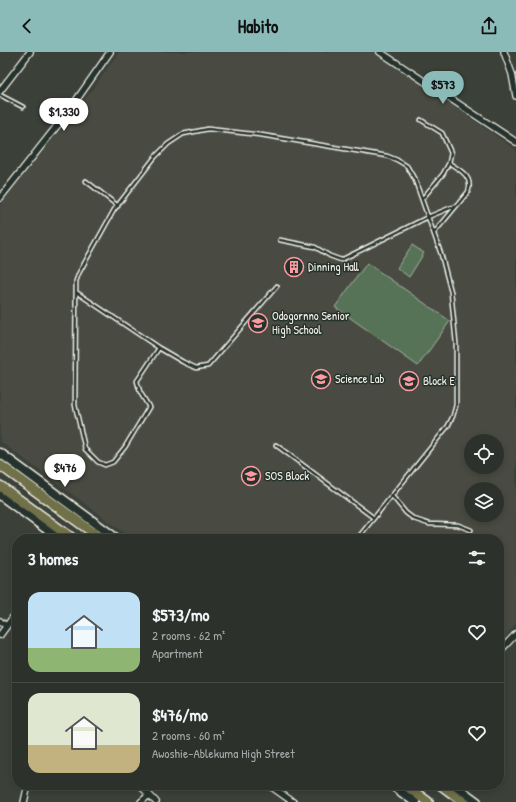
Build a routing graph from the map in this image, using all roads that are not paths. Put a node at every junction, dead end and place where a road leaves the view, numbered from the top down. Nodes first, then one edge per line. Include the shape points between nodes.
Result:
1 (30, 52) edge
2 (110, 52) edge
3 (380, 52) edge
4 (504, 52) edge
5 (0, 91) edge
6 (0, 95) edge
7 (516, 96) edge
8 (23, 107) dead end
9 (421, 120) dead end
10 (516, 142) edge
11 (449, 163) junction
12 (86, 181) dead end
13 (0, 198) edge
14 (422, 200) junction
15 (118, 206) junction
16 (455, 207) junction
17 (428, 218) junction
18 (434, 233) junction
19 (280, 240) dead end
20 (277, 286) dead end
21 (76, 291) junction
22 (159, 348) junction
23 (276, 445) dead end
24 (2, 461) edge
25 (0, 486) edge
26 (0, 495) edge
27 (392, 496) junction
28 (374, 518) junction
29 (471, 530) dead end
30 (53, 534) edge
31 (66, 534) edge
32 (96, 534) edge
33 (110, 534) edge
34 (361, 534) edge
35 (12, 618) edge
36 (0, 621) edge
37 (6, 626) junction
38 (516, 634) edge
39 (0, 635) edge
40 (504, 647) edge
41 (27, 790) edge
42 (144, 790) edge
43 (276, 790) edge
44 (399, 790) edge
45 (411, 790) edge
46 (448, 790) edge
47 (461, 790) edge
48 (149, 795) junction
49 (24, 802) edge
50 (142, 802) edge
51 (156, 802) edge
52 (293, 802) edge
53 (415, 802) edge
54 (428, 802) edge
55 (464, 802) edge
56 (477, 802) edge

1 - 5 street
2 - 13 street via 68,112
3 - 10 street
4 - 7 street
6 - 8 lane
9 - 11 lane via 444,136 451,153
11 - 14 lane
11 - 16 lane via 465,174 470,183 468,192
12 - 15 lane
14 - 15 lane via 407,166 387,156 208,129 183,134 168,144
14 - 17 lane
15 - 21 lane via 79,273
16 - 17 lane
16 - 18 lane
17 - 18 lane
17 - 19 lane via 341,260 315,248
18 - 27 lane via 451,292 456,343 456,406 448,426
20 - 22 lane via 208,366 196,368
21 - 22 lane
21 - 22 lane via 75,405 85,449 98,462 105,465 113,462 149,407 140,392 137,380
23 - 28 lane
24 - 32 main road
24 - 33 street
25 - 31 main road
26 - 30 street
27 - 28 lane
27 - 29 lane via 414,519 429,524 462,526
28 - 34 lane
35 - 37 street
36 - 37 street
37 - 39 street
38 - 40 street
41 - 49 street
42 - 48 street
43 - 52 street
44 - 53 street
45 - 54 main road
46 - 55 main road
47 - 56 street
48 - 50 street
48 - 51 street

